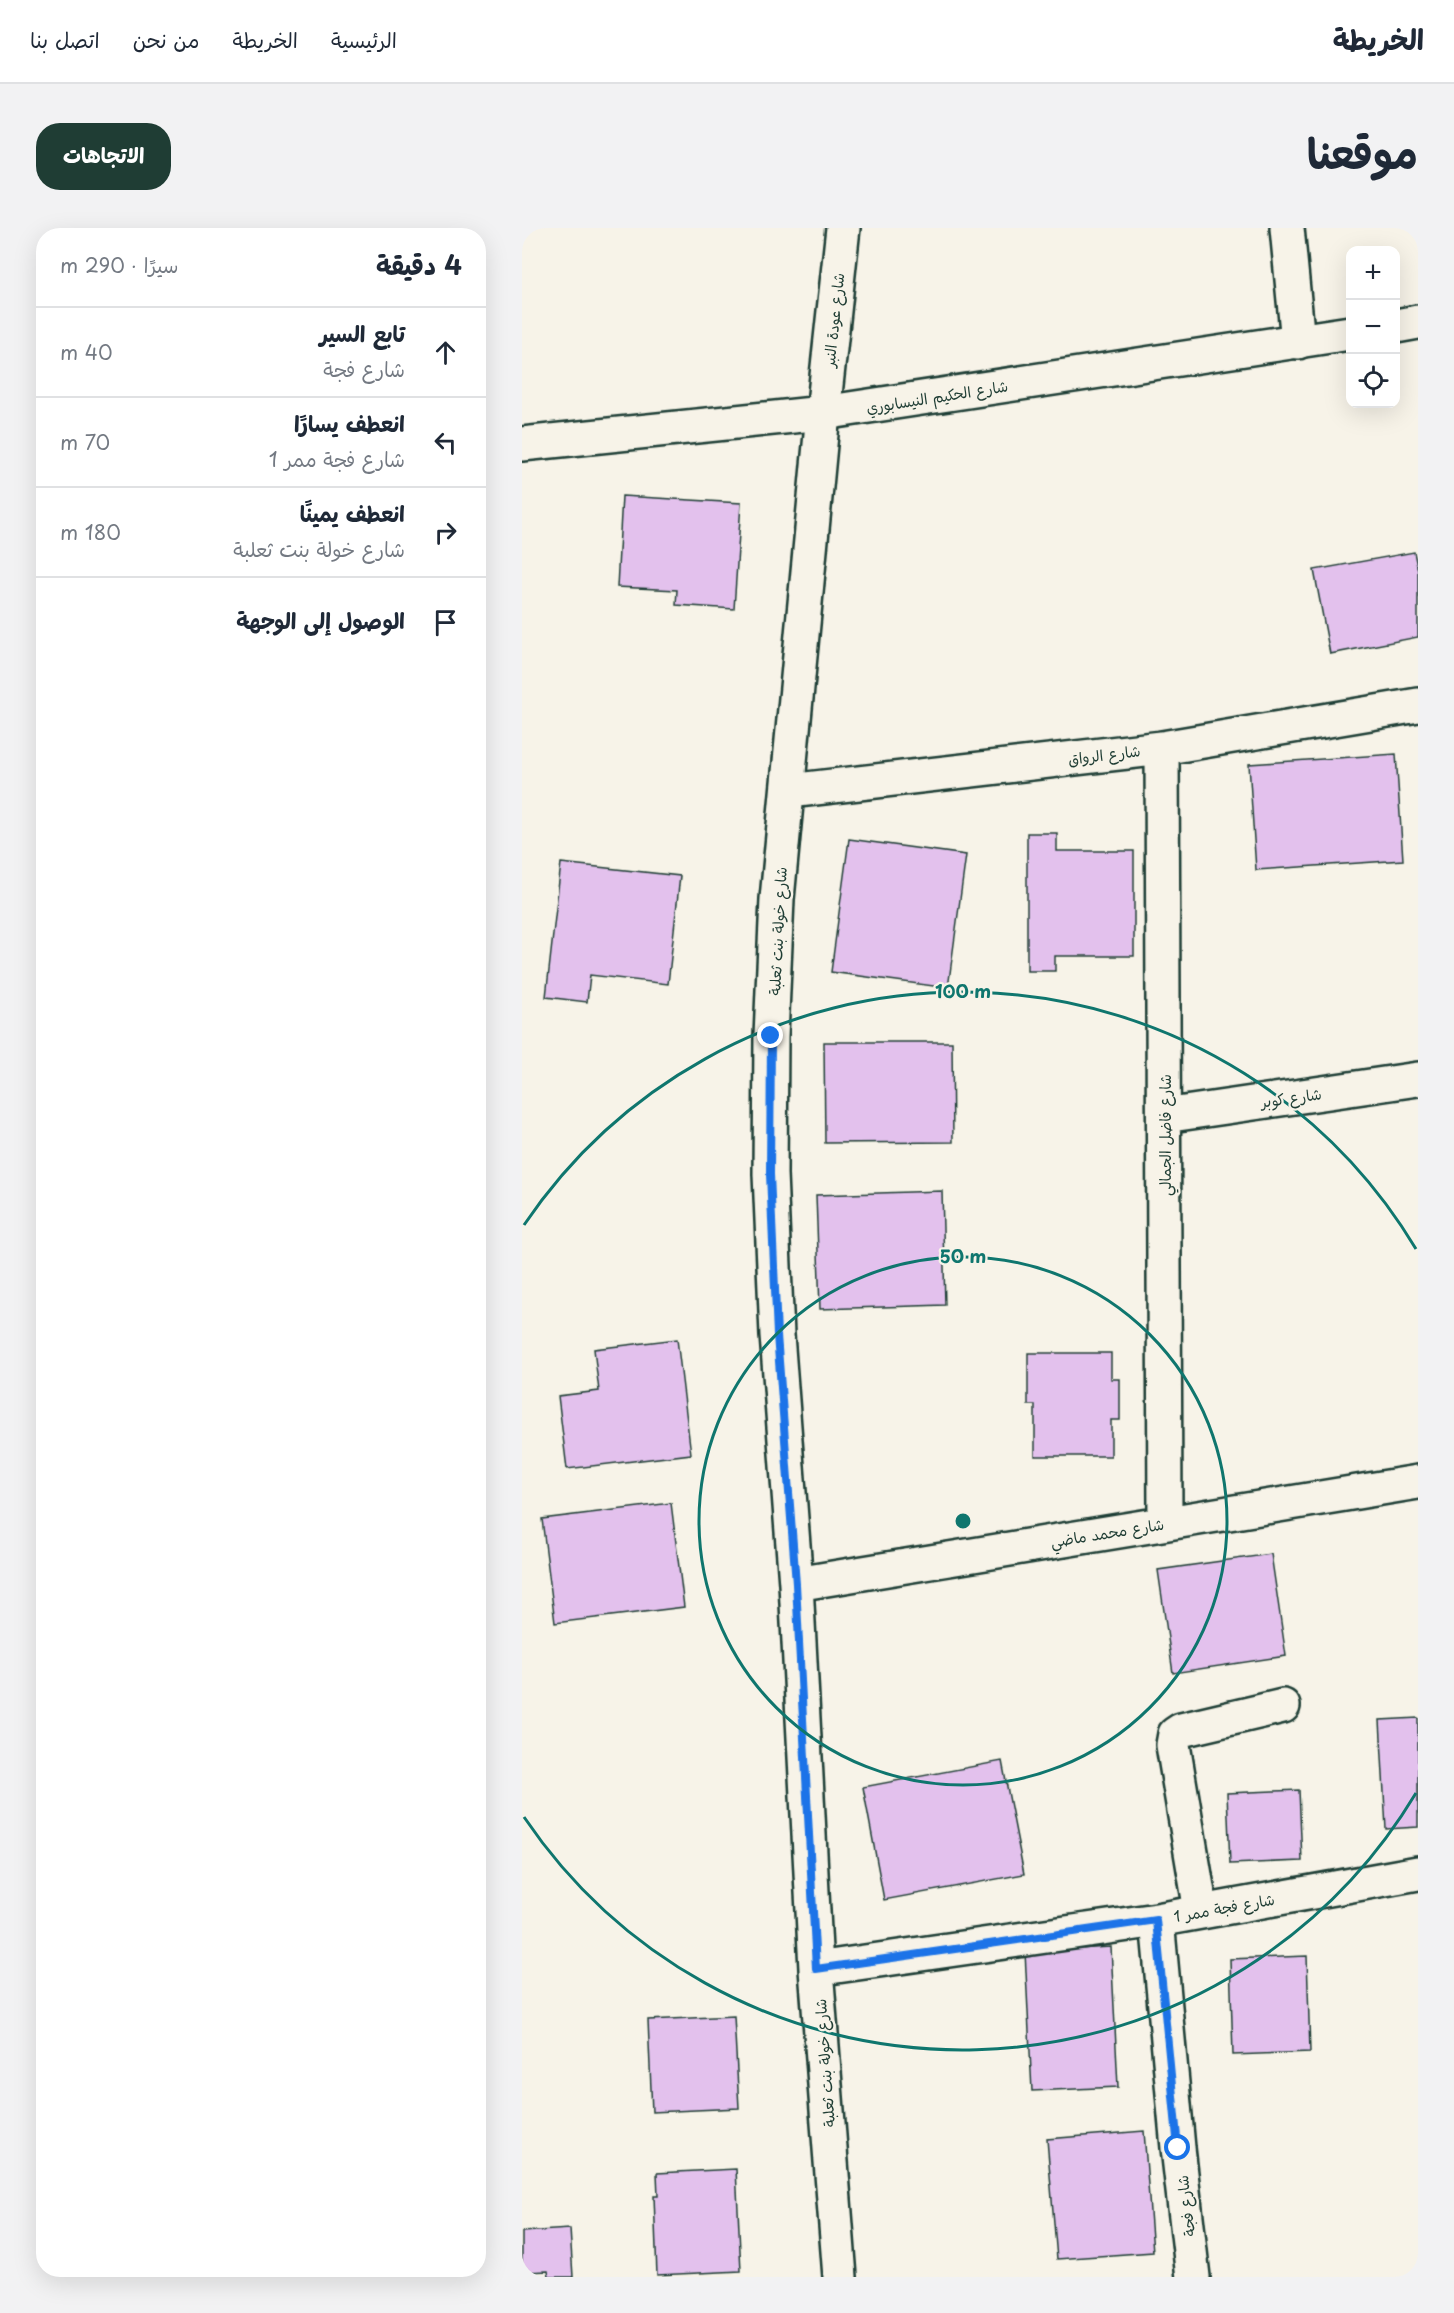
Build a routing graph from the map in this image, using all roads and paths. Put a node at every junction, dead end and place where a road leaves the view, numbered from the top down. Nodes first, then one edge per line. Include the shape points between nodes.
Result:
1 (843, 228) edge
2 (1287, 228) edge
3 (1418, 322) edge
4 (1400, 325) edge
5 (1346, 334) edge
6 (1298, 342) junction
7 (824, 413) junction
8 (522, 444) edge
9 (1418, 705) edge
10 (1162, 748) junction
11 (789, 791) junction
12 (1418, 1079) edge
13 (1164, 1116) junction
14 (1418, 1482) edge
15 (1165, 1522) junction
16 (796, 1584) junction
17 (1283, 1706) dead end
18 (1418, 1873) edge
19 (1200, 1911) junction
20 (1156, 1920) junction
21 (816, 1969) junction
22 (840, 2277) edge
23 (1193, 2277) edge

1 - 7 street, شارع عودة النبر
2 - 6 street
3 - 4 street
5 - 6 street, شارع الحكيم النيسابوري
6 - 7 street, شارع الحكيم النيسابوري
7 - 8 street, شارع الحكيم النيسابوري
7 - 11 street, شارع خولة بنت ثعلبة
9 - 10 street, شارع الرواق
10 - 11 street, شارع الرواق
10 - 13 street, شارع فاضل الجمالي
11 - 16 street, شارع خولة بنت ثعلبة via 777,899 770,1174 777,1335
12 - 13 street, شارع كوبر
13 - 15 street, شارع فاضل الجمالي
14 - 15 street, شارع محمد ماضي
15 - 16 street, شارع محمد ماضي
16 - 21 street, شارع خولة بنت ثعلبة
17 - 19 street via 1174,1734
18 - 19 street, شارع فجة ممر 1
19 - 20 street, شارع فجة ممر 1
20 - 21 street, شارع فجة ممر 1
20 - 23 street, شارع فجة
21 - 22 street, شارع خولة بنت ثعلبة

